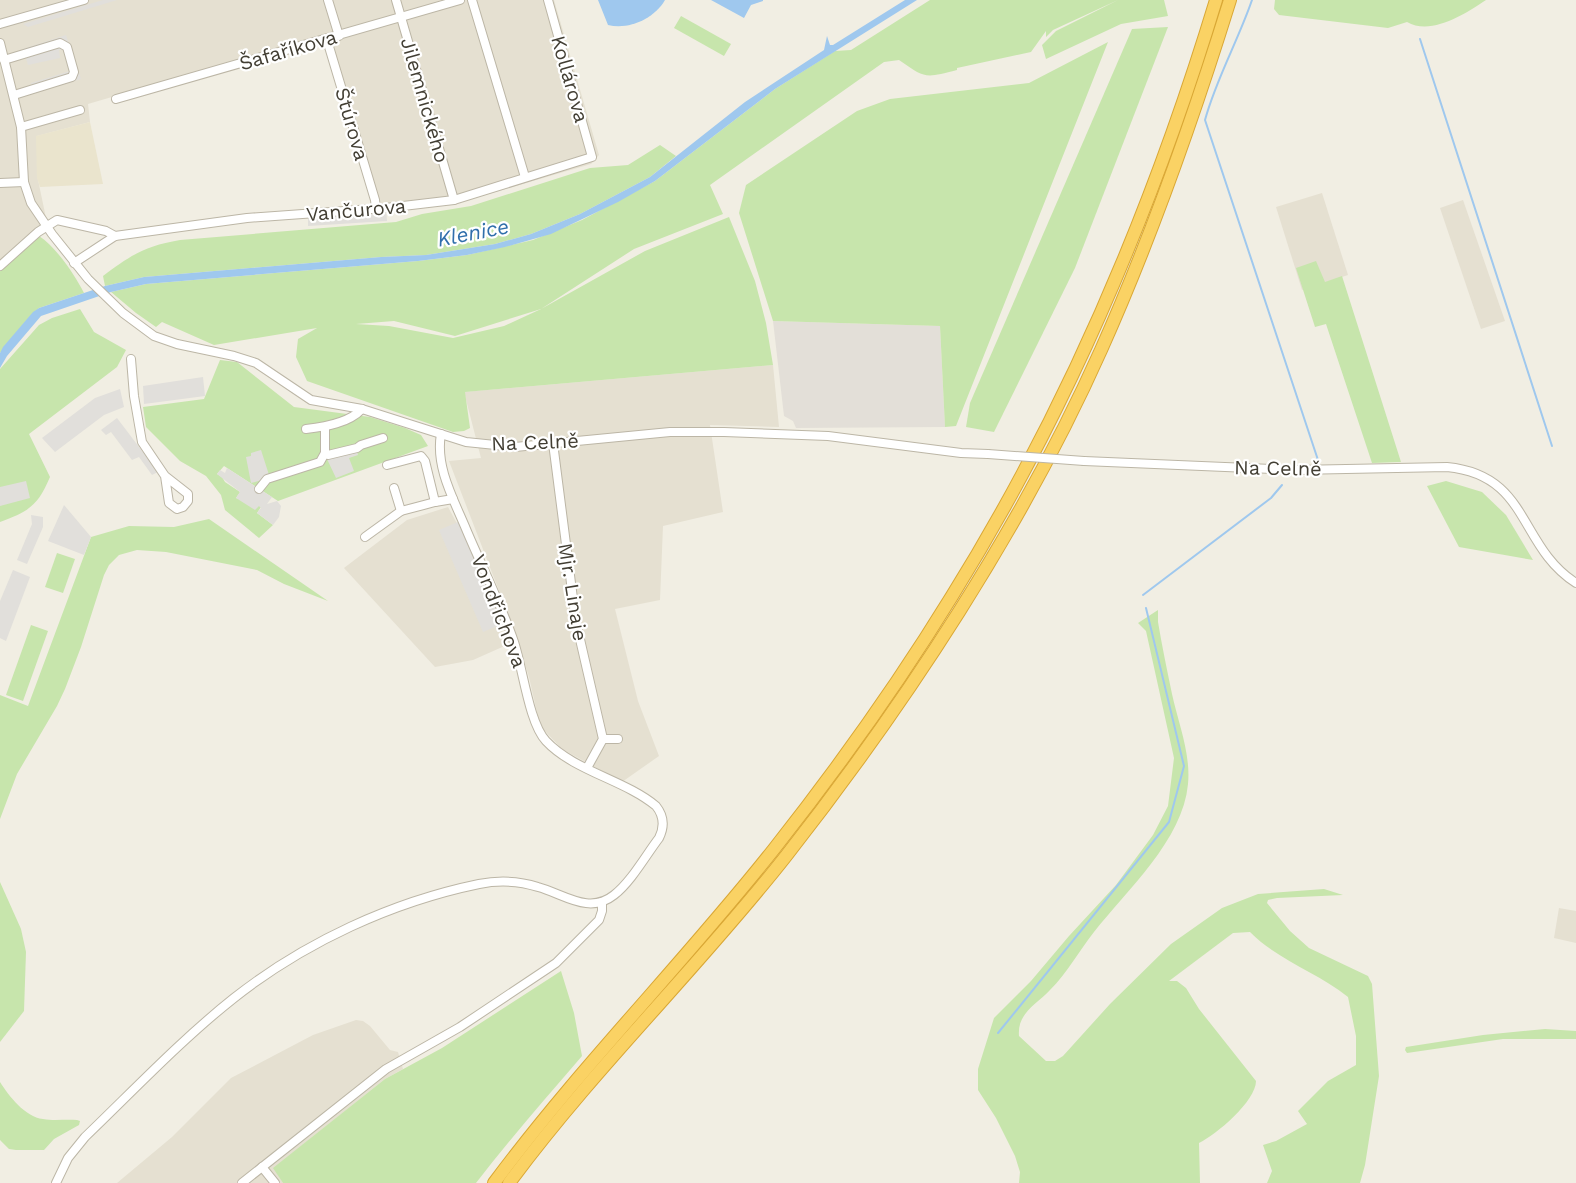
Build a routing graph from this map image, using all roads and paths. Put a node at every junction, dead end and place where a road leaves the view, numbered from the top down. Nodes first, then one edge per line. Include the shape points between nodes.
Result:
1 (84, 0) edge
2 (328, 0) edge
3 (396, 0) edge
4 (460, 0) edge
5 (472, 0) edge
6 (548, 0) edge
7 (1216, 0) edge
8 (1230, 0) edge
9 (401, 18) junction
10 (0, 24) edge
11 (339, 36) junction
12 (327, 40) junction
13 (0, 43) edge
14 (4, 60) junction
15 (14, 95) junction
16 (116, 99) dead end
17 (80, 110) dead end
18 (21, 127) junction
19 (592, 157) joint
20 (525, 177) junction
21 (24, 182) junction
22 (0, 183) edge
23 (454, 200) junction
24 (376, 209) junction
25 (46, 226) junction
26 (116, 236) junction
27 (74, 263) junction
28 (0, 266) edge
29 (131, 359) dead end
30 (362, 409) junction
31 (325, 427) junction
32 (306, 429) dead end
33 (441, 434) junction
34 (383, 438) dead end
35 (553, 443) junction
36 (324, 453) junction
37 (387, 465) dead end
38 (165, 476) dead end
39 (394, 488) dead end
40 (259, 489) dead end
41 (453, 499) junction
42 (435, 502) junction
43 (401, 511) junction
44 (365, 537) dead end
45 (1576, 583) edge
46 (603, 739) junction
47 (618, 740) dead end
48 (587, 768) junction
49 (602, 902) junction
50 (262, 1167) junction
51 (56, 1183) edge
52 (242, 1183) edge
53 (275, 1183) edge
54 (494, 1183) edge
55 (509, 1183) edge

1 - 10 street
2 - 11 street
3 - 9 street, Jilemnického
4 - 9 street, Šafaříkova
5 - 20 street
6 - 19 street, Kollárova
7 - 54 highway via 1169,142 1113,284 1039,441 954,594 882,705 774,849 572,1084
8 - 55 highway via 1155,218 1101,351 1023,504 965,601 851,769 785,856
9 - 11 street, Šafaříkova
9 - 23 street, Jilemnického
11 - 12 street, Šafaříkova
12 - 16 street, Šafaříkova
12 - 24 street, Štúrova
13 - 14 street
14 - 15 street
14 - 15 street via 60,43 67,46 72,76
15 - 18 street
17 - 18 street
18 - 21 street
19 - 20 street, Vančurova
20 - 23 street, Vančurova
21 - 22 street
21 - 25 street
23 - 24 street, Vančurova
24 - 26 street, Vančurova via 247,218
25 - 26 street, Vančurova via 57,220
25 - 27 street
25 - 28 street
26 - 27 street, Vančurova
27 - 30 street, Na Celně via 113,303 154,336 256,363 311,400
29 - 38 street via 142,442
30 - 31 street
30 - 33 street, Na Celně
31 - 32 street
31 - 36 street
33 - 35 street, Na Celně via 498,446
33 - 41 street, Vondřichova via 441,463
34 - 36 street via 338,453
35 - 45 street, Na Celně, bridge via 670,432 724,432 828,436 961,453 1084,461 1296,470 1447,467 1487,477 1504,491 1550,560
35 - 46 street, Mjr. Linaje via 576,622
36 - 40 street via 320,462 267,479
37 - 42 street via 421,456
39 - 43 street
41 - 42 street
41 - 48 street, Vondřichova via 512,636 537,727 557,752
42 - 43 street
43 - 44 street
46 - 47 street
46 - 48 street
48 - 49 street, Vondřichova via 652,802 663,820 659,838 613,897
49 - 50 street via 599,920 556,963 460,1027 386,1069
49 - 51 street via 583,904 540,887 488,883 414,903 334,936 264,976 206,1022 85,1137 68,1158
50 - 52 street
50 - 53 street

